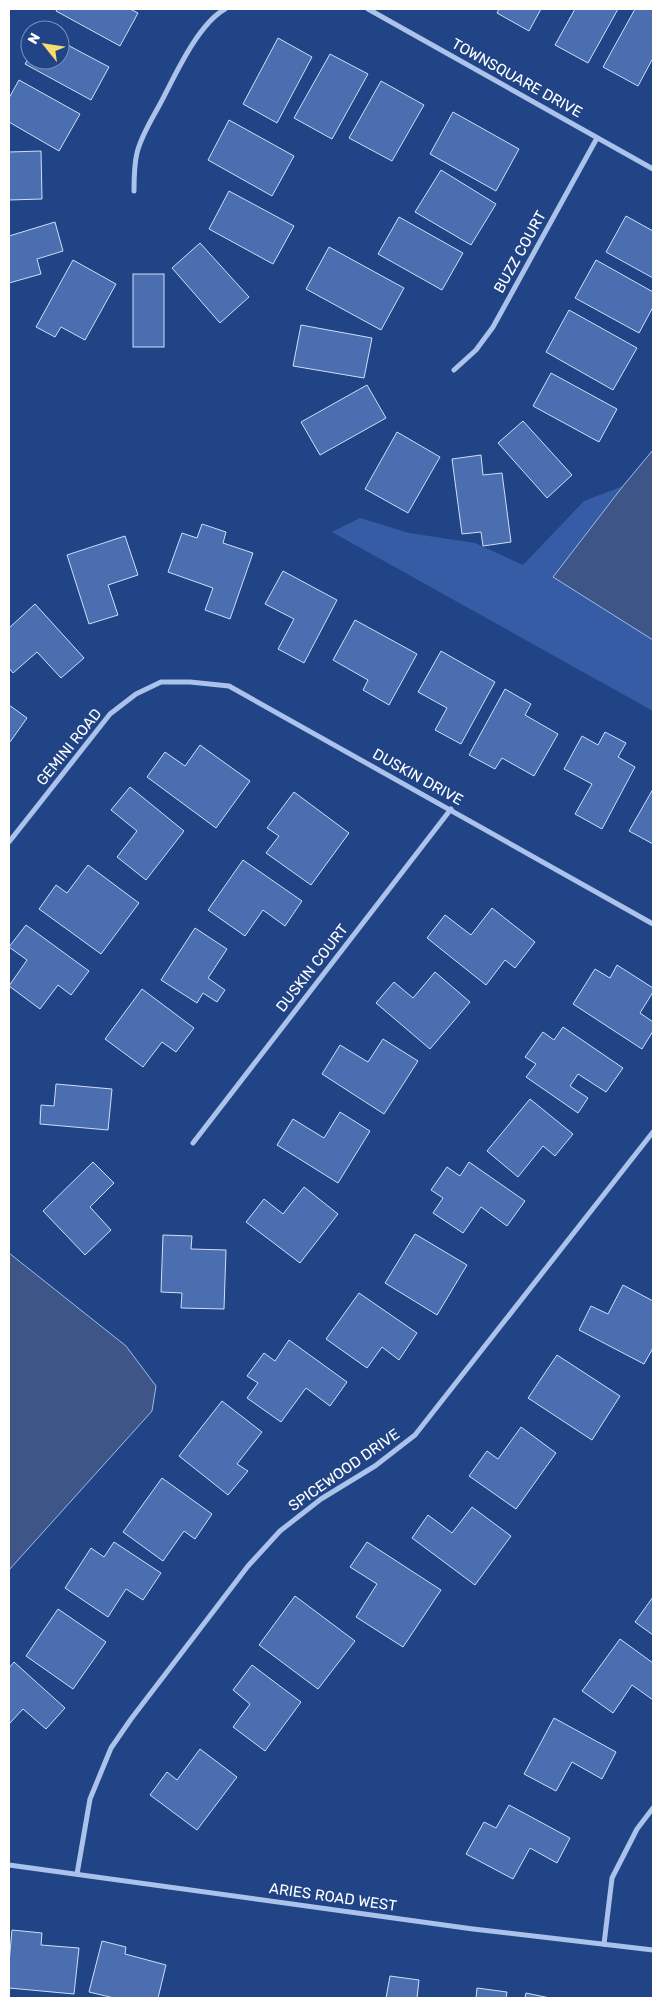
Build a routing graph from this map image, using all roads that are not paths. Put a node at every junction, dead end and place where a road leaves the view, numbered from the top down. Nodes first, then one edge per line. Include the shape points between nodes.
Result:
1 (225, 9) edge
2 (368, 9) edge
3 (598, 138) junction
4 (653, 169) edge
5 (134, 191) dead end
6 (454, 370) dead end
7 (161, 682) joint
8 (451, 809) junction
9 (9, 842) edge
10 (653, 924) edge
11 (653, 1132) edge
12 (193, 1143) dead end
13 (653, 1808) edge
14 (9, 1865) edge
15 (77, 1874) junction
16 (604, 1944) junction
17 (653, 1950) edge

1 - 5 street via 198,36 145,132 137,152
2 - 3 street, TOWNSQUARE DRIVE
3 - 4 street, TOWNSQUARE DRIVE
3 - 6 street, BUZZ COURT via 493,327 476,350
7 - 8 street, DUSKIN DRIVE via 229,686
7 - 9 street, GEMINI ROAD via 136,694 110,714
8 - 10 street, DUSKIN DRIVE
8 - 12 street, DUSKIN COURT
11 - 15 street, SPICEWOOD DRIVE via 415,1436 376,1466 321,1499 280,1531 248,1566 111,1748 90,1799
13 - 16 street via 636,1829 612,1878
14 - 15 street, ARIES ROAD WEST
15 - 16 street, ARIES ROAD WEST
16 - 17 street, ARIES ROAD WEST

